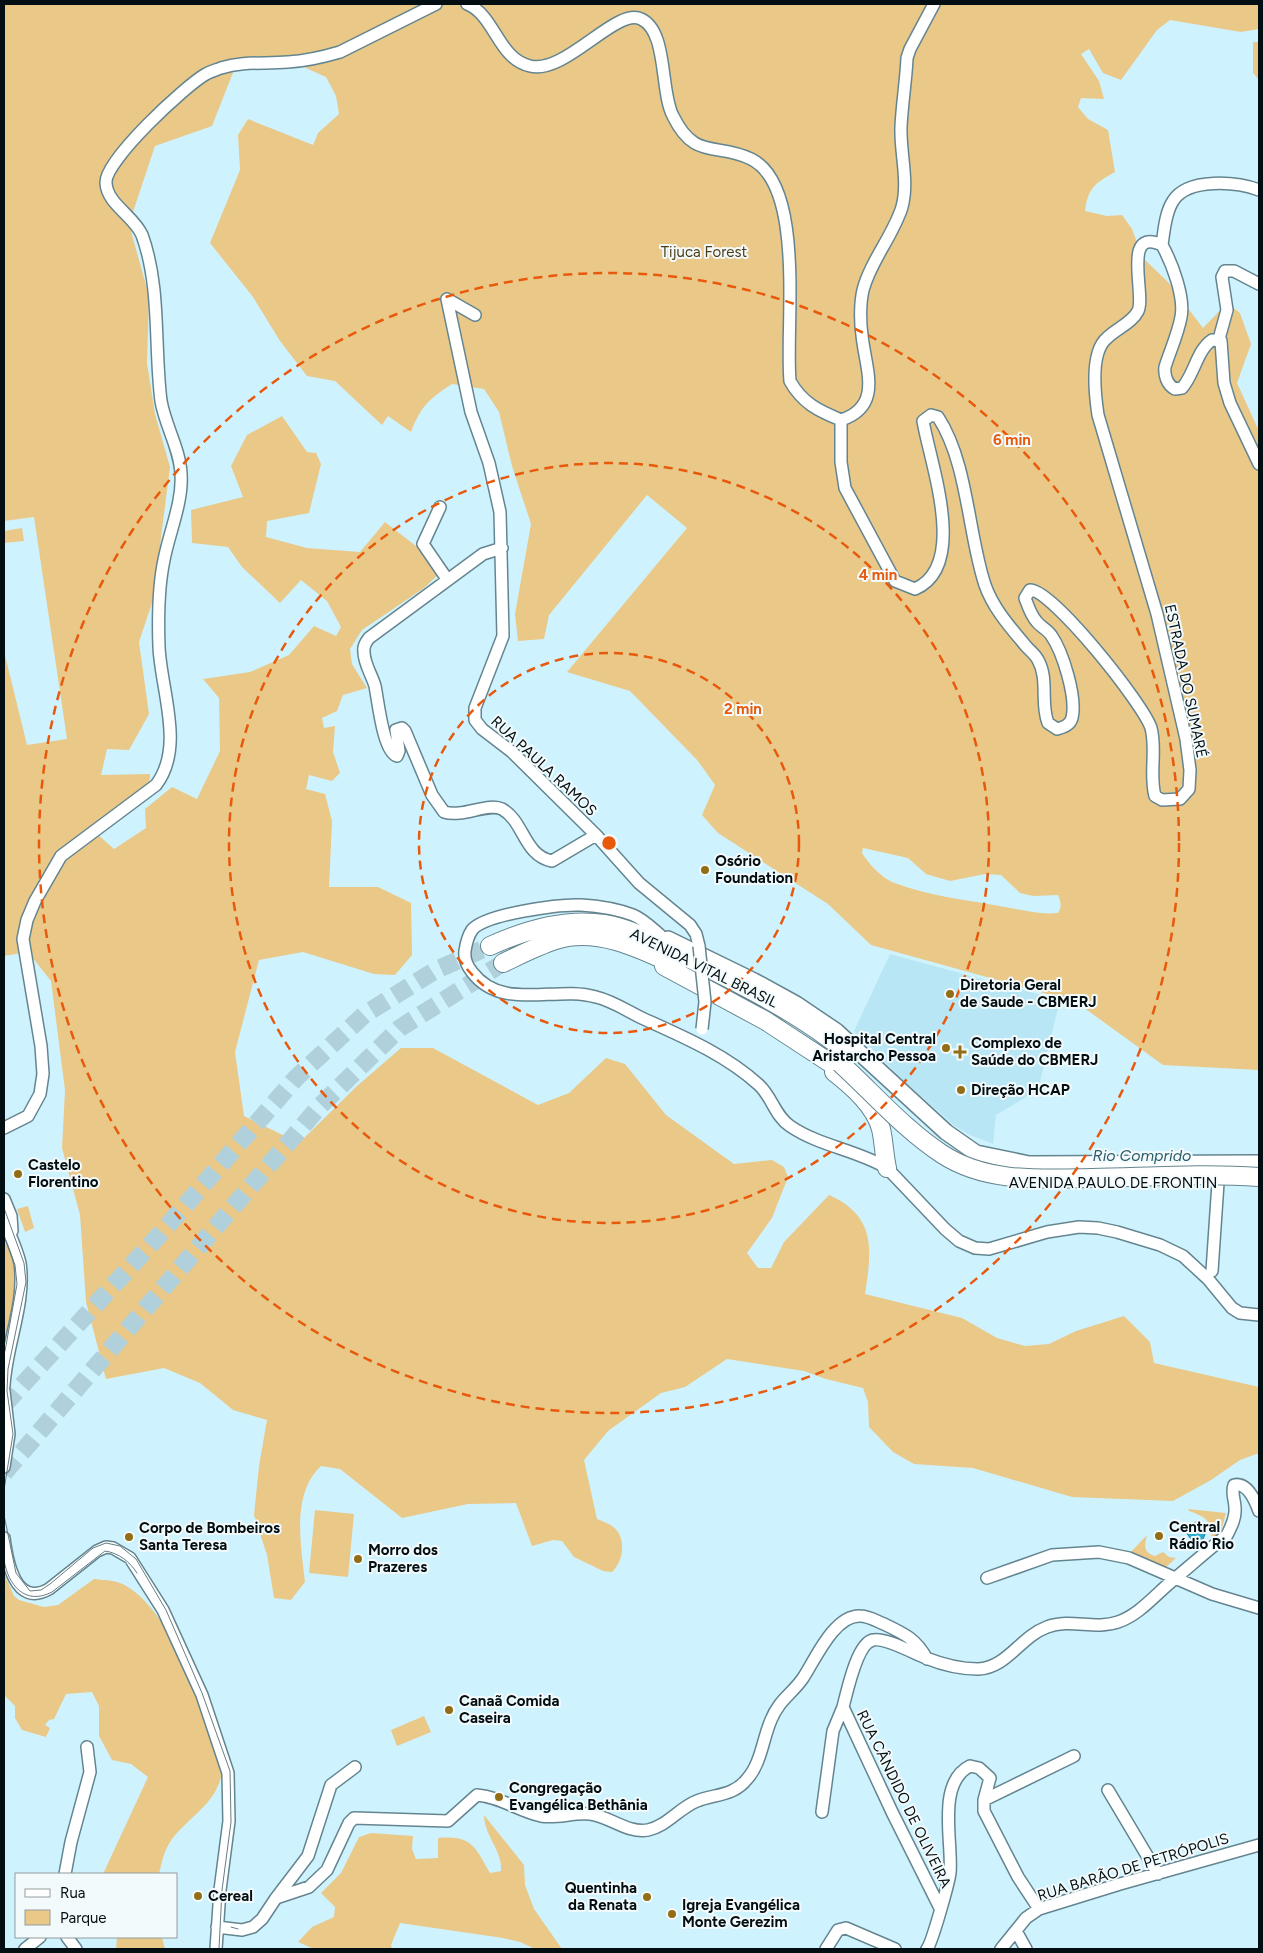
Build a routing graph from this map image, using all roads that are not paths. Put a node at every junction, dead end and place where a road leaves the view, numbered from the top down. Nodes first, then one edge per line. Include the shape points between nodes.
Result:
1 (436, 4) edge
2 (467, 4) edge
3 (934, 4) edge
4 (1259, 190) edge
5 (1162, 246) junction
6 (1259, 284) edge
7 (475, 315) dead end
8 (1218, 339) junction
9 (841, 420) junction
10 (1259, 464) edge
11 (440, 506) dead end
12 (502, 548) junction
13 (447, 579) junction
14 (596, 835) junction
15 (542, 928) junction
16 (660, 936) junction
17 (614, 941) junction
18 (490, 946) tunnel mouth
19 (503, 963) tunnel mouth
20 (766, 1021) junction
21 (698, 1044) junction
22 (844, 1058) junction
23 (869, 1062) junction
24 (854, 1079) junction
25 (4, 1128) edge
26 (1259, 1162) edge
27 (1219, 1163) junction
28 (1259, 1167) edge
29 (887, 1168) junction
30 (1259, 1177) edge
31 (1218, 1183) junction
32 (1259, 1186) edge
33 (4, 1199) edge
34 (4, 1220) edge
35 (14, 1247) junction
36 (1212, 1271) dead end
37 (1259, 1315) edge
38 (4, 1386) edge
39 (4, 1392) edge
40 (4, 1467) edge
41 (1259, 1511) edge
42 (4, 1538) edge
43 (987, 1578) dead end
44 (1175, 1579) junction
45 (1259, 1608) edge
46 (928, 1659) junction
47 (843, 1707) junction
48 (87, 1747) dead end
49 (1074, 1756) dead end
50 (355, 1767) dead end
51 (1108, 1790) dead end
52 (984, 1800) junction
53 (822, 1812) dead end
54 (1259, 1845) edge
55 (65, 1873) edge
56 (1158, 1874) junction
57 (276, 1898) junction
58 (940, 1908) junction
59 (1039, 1909) junction
60 (217, 1927) junction
61 (39, 1938) edge
62 (70, 1938) edge
63 (1021, 1941) edge
64 (1004, 1945) edge
65 (25, 1949) edge
66 (76, 1949) edge
67 (216, 1949) edge
68 (826, 1949) edge
69 (895, 1949) edge
70 (927, 1949) edge

1 - 25 street via 340,52 288,62 244,62 206,74 128,144 107,172 108,192 141,234 151,271 160,400 181,474 163,563 159,608 169,759 164,776 156,785 60,856 35,901 23,939 43,1074 40,1094 28,1116
2 - 9 street via 473,6 489,24 507,52 530,66 544,66 565,57 625,19 640,18 648,23 659,45 667,104 685,135 698,146 753,160 770,178 782,202 789,245 790,382 812,408
3 - 9 street via 907,58 901,126 905,176 902,205 863,290 862,335 870,382 868,394 860,410
4 - 5 street via 1211,182 1186,189 1173,200
5 - 8 street via 1172,262 1182,316 1164,372 1172,388 1182,388 1188,382 1205,346
5 - 9 street, ESTRADA DO SUMARÉ via 1145,243 1138,254 1139,310 1133,319 1102,343 1095,393 1098,415 1157,614 1186,739 1190,770 1188,789 1180,799 1170,801 1155,796 1151,728 1131,694 1055,605 1036,590 1030,590 1024,598 1036,621 1051,635 1065,666 1072,701 1072,718 1066,726 1057,729 1048,723 1038,659 998,612 985,584 965,490 950,440 938,417 931,415 923,422 940,496 942,548 932,579 915,589 895,581 845,488
6 - 8 street via 1225,271 1222,277 1227,310
7 - 12 street, RUA PAULA RAMOS via 447,300 471,412 489,463 500,512
8 - 10 street via 1222,344 1224,383 1230,403
11 - 13 street via 423,544
12 - 13 street via 482,554
12 - 14 street, RUA PAULA RAMOS via 503,636 475,708 475,720
13 - 14 street via 376,631 364,646 391,752 398,754 396,732 402,728 432,796 444,812 460,815 493,807 504,810 534,852 545,860 552,861
14 - 21 street, RUA PAULA RAMOS, bridge via 639,883 694,929 699,946 705,1013
15 - 16 highway via 574,918 599,917 627,922
15 - 18 highway, AVENIDA VITAL BRASIL
15 - 22 highway, AVENIDA VITAL BRASIL via 602,924 637,934 788,1010
16 - 21 street via 633,916 613,910 580,905 550,906 484,921 472,930 465,955 467,966 479,980 503,993 596,997
16 - 23 main road, AVENIDA PAULO DE FRONTIN via 796,1004 836,1031
17 - 19 highway, AVENIDA VITAL BRASIL via 584,937 557,940
17 - 20 highway
17 - 22 highway, AVENIDA VITAL BRASIL via 640,948 760,1008
20 - 24 highway
20 - 29 highway via 846,1082 869,1106 881,1129
21 - 29 street via 759,1085 790,1126
22 - 28 highway via 932,1133 975,1158 1003,1165 1040,1168
22 - 30 highway, bridge via 926,1142 965,1166 989,1173 1041,1179
23 - 24 main road
23 - 27 main road, AVENIDA PAULO DE FRONTIN via 957,1140 984,1155 1030,1164
24 - 31 main road, AVENIDA PAULO DE FRONTIN via 926,1151 966,1175 1022,1184
26 - 27 main road, AVENIDA PAULO DE FRONTIN
27 - 31 main road
29 - 37 street via 945,1229 959,1241 975,1248 989,1248 1079,1227 1117,1232 1183,1256 1232,1308
31 - 32 main road, AVENIDA PAULO DE FRONTIN
31 - 36 street
33 - 35 street via 11,1216
34 - 35 street
35 - 38 street via 20,1263 20,1287
39 - 40 street via 9,1434
41 - 44 street, RUA CÂNDIDO DE OLIVEIRA via 1246,1488 1234,1484 1232,1493 1236,1510 1233,1525 1226,1535
42 - 60 street via 12,1573 23,1590 30,1594 43,1593 106,1547 134,1562 163,1610 202,1695 228,1773 228,1840
43 - 44 street via 1052,1555 1099,1552 1129,1558
44 - 45 street
44 - 46 street, RUA CÂNDIDO DE OLIVEIRA via 1125,1619 1106,1625 1061,1623 1047,1627 1025,1639 1002,1662 990,1667 968,1668
46 - 47 street, RUA CÂNDIDO DE OLIVEIRA via 882,1640 867,1642 857,1661
46 - 57 street via 917,1642 897,1630 869,1617 854,1616 841,1624 822,1644 801,1680 783,1698 771,1718 749,1778 739,1788 697,1801 647,1831 590,1814 541,1816 504,1800 476,1795 448,1820 354,1818 319,1880 310,1887
47 - 53 street via 833,1731
47 - 58 street, RUA CÂNDIDO DE OLIVEIRA
48 - 55 street via 90,1772 70,1842
49 - 52 street
50 - 57 street via 331,1785 308,1856
51 - 56 street
52 - 58 street via 990,1778 979,1768 970,1766 963,1769 948,1801 950,1872
52 - 59 street via 984,1811 1018,1877
54 - 56 street, RUA BARÃO DE PETRÓPOLIS
56 - 59 street, RUA BARÃO DE PETRÓPOLIS
57 - 60 street via 253,1927 242,1930
58 - 70 street
59 - 63 street, RUA BARÃO DE PETRÓPOLIS via 1026,1918
60 - 67 street
61 - 65 street
62 - 66 street
63 - 64 street, RUA BARÃO DE PETRÓPOLIS
68 - 69 street via 838,1930 846,1928

